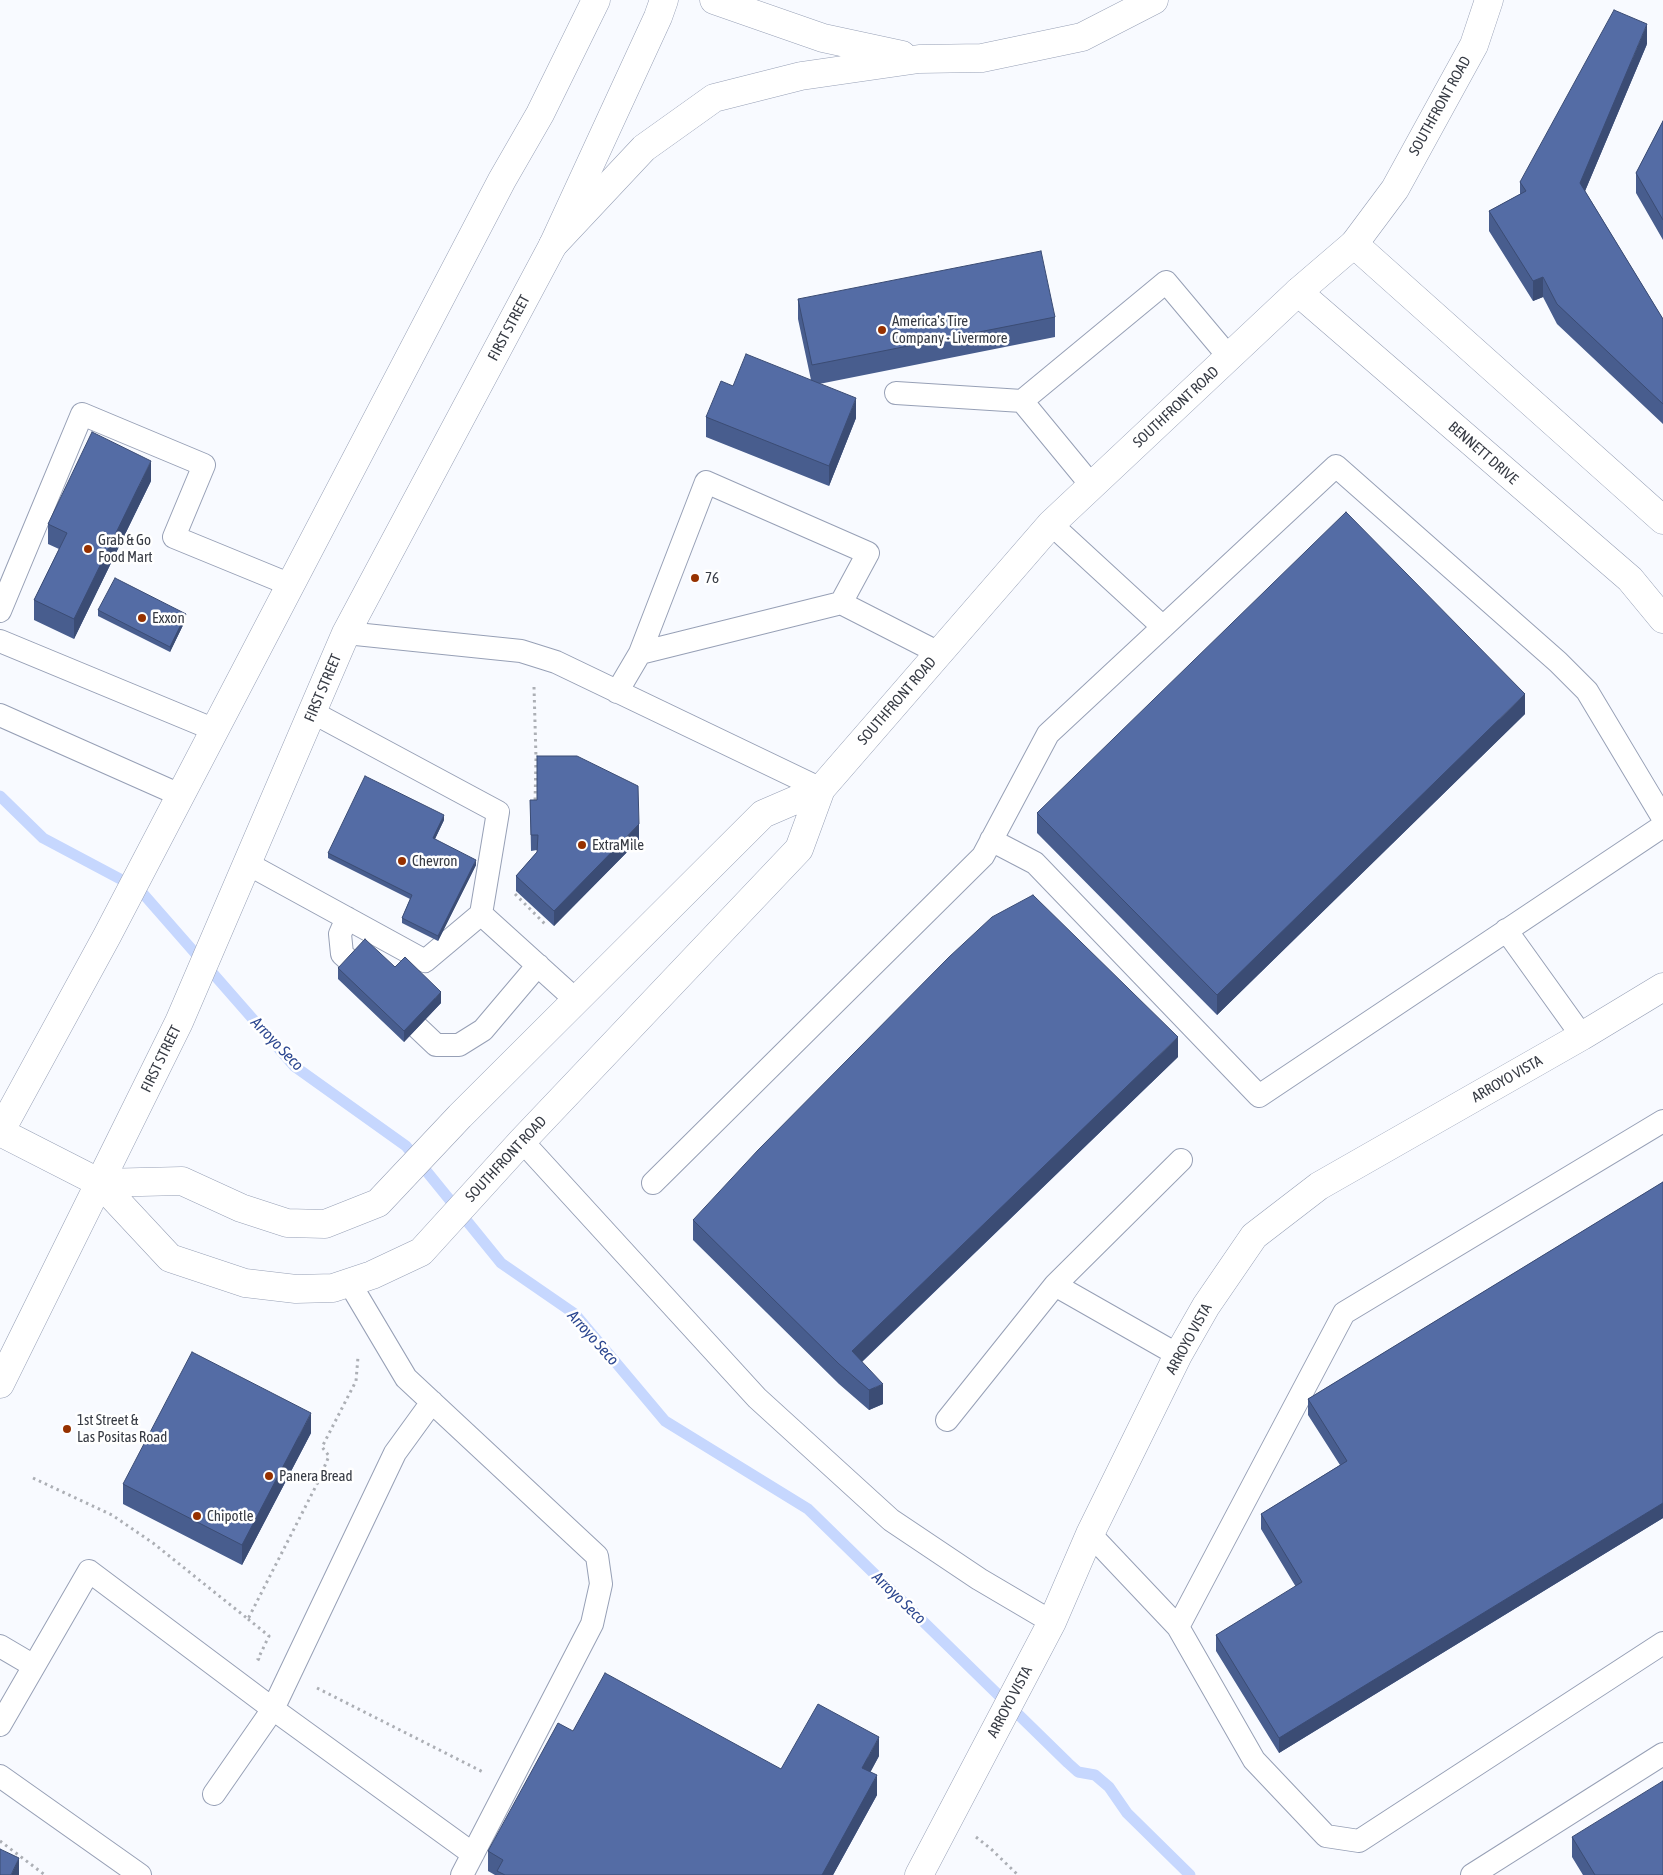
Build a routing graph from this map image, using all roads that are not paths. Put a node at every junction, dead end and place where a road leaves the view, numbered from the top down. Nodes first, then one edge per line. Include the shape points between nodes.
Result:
1 (596, 0) edge
2 (664, 0) edge
3 (714, 0) edge
4 (1154, 0) edge
5 (1489, 0) edge
6 (919, 59) junction
7 (1354, 244) junction
8 (553, 245) junction
9 (1298, 292) junction
10 (1229, 357) junction
11 (896, 393) dead end
12 (1022, 401) junction
13 (1092, 486) junction
14 (1663, 520) edge
15 (1051, 524) junction
16 (291, 585) junction
17 (841, 603) junction
18 (0, 611) edge
19 (1663, 619) edge
20 (1163, 627) junction
21 (346, 633) junction
22 (0, 641) edge
23 (640, 653) junction
24 (939, 653) junction
25 (617, 692) junction
26 (312, 712) junction
27 (0, 714) edge
28 (215, 730) junction
29 (821, 789) junction
30 (180, 795) junction
31 (1663, 818) edge
32 (1663, 826) edge
33 (991, 840) junction
34 (244, 873) junction
35 (481, 914) junction
36 (347, 918) junction
37 (1506, 930) junction
38 (352, 963) edge
39 (538, 965) junction
40 (1663, 987) edge
41 (576, 1000) junction
42 (417, 1027) edge
43 (1582, 1036) junction
44 (1663, 1121) edge
45 (0, 1132) edge
46 (517, 1146) junction
47 (1181, 1160) dead end
48 (100, 1182) junction
49 (653, 1183) dead end
50 (349, 1282) junction
51 (1055, 1285) junction
52 (1178, 1355) junction
53 (0, 1384) edge
54 (432, 1402) junction
55 (947, 1420) dead end
56 (1090, 1534) junction
57 (1052, 1622) junction
58 (1178, 1627) junction
59 (1663, 1643) edge
60 (0, 1646) edge
61 (34, 1666) junction
62 (273, 1709) junction
63 (0, 1724) edge
64 (1663, 1754) edge
65 (0, 1776) edge
66 (214, 1794) dead end
67 (473, 1854) junction
68 (140, 1875) edge
69 (462, 1875) edge
70 (919, 1875) edge
71 (1472, 1875) edge

1 - 16 main road via 540,114 497,189
2 - 8 main road, FIRST STREET
3 - 6 main road via 823,38
4 - 6 main road via 1082,37 982,58
5 - 7 main road, SOUTHFRONT ROAD via 1474,45 1395,189
6 - 8 main road via 800,76 714,98 644,148
7 - 9 main road, SOUTHFRONT ROAD
7 - 14 main road
8 - 21 main road, FIRST STREET
9 - 10 main road, SOUTHFRONT ROAD
9 - 19 main road, BENNETT DRIVE via 1630,580
10 - 12 lane via 1166,282
10 - 13 main road, SOUTHFRONT ROAD
11 - 12 lane
12 - 13 lane
13 - 15 main road, SOUTHFRONT ROAD
15 - 20 lane
15 - 24 main road, SOUTHFRONT ROAD
16 - 18 lane via 174,537 204,464 82,414
16 - 28 main road
17 - 23 lane
17 - 23 lane via 868,553 706,482
17 - 24 lane
20 - 31 lane via 1336,466 1588,691
20 - 33 lane via 1048,734
21 - 25 lane via 521,651 556,662
21 - 26 main road, FIRST STREET
22 - 28 lane
23 - 25 lane
24 - 29 main road, SOUTHFRONT ROAD
25 - 29 lane
26 - 34 main road, FIRST STREET
26 - 35 lane via 498,812
27 - 30 lane
28 - 30 main road
29 - 41 main road, SOUTHFRONT ROAD via 763,814
29 - 46 main road, SOUTHFRONT ROAD via 799,849
30 - 45 main road
32 - 37 lane
33 - 37 lane via 1035,863 1259,1096
33 - 49 lane via 983,856
34 - 36 lane
34 - 48 main road, FIRST STREET via 179,1022
35 - 36 lane via 425,961
35 - 39 lane
36 - 38 lane via 340,934 342,954
37 - 43 lane
39 - 41 lane
39 - 42 lane via 483,1030 459,1045 436,1045
40 - 43 main road, ARROYO VISTA
41 - 48 main road, SOUTHFRONT ROAD via 378,1203 325,1224 287,1224 241,1208 182,1181
43 - 52 main road, ARROYO VISTA via 1319,1186 1254,1236 1206,1306
44 - 58 lane via 1344,1313
45 - 48 main road, SOUTHFRONT ROAD
46 - 50 main road, SOUTHFRONT ROAD via 421,1252
46 - 57 lane via 756,1398 891,1520
47 - 51 lane
48 - 50 main road, SOUTHFRONT ROAD via 170,1258 245,1283 296,1290 333,1288
48 - 53 main road, FIRST STREET
50 - 54 lane via 406,1378
51 - 52 lane
51 - 55 lane
52 - 56 main road, ARROYO VISTA
54 - 62 lane via 395,1453
54 - 67 lane via 597,1556 601,1584 592,1624
56 - 57 main road, ARROYO VISTA
56 - 58 lane
57 - 70 main road, ARROYO VISTA
58 - 59 lane via 1254,1760 1326,1836 1359,1841
60 - 61 lane
61 - 62 lane via 89,1571
61 - 63 lane
62 - 66 lane
62 - 67 lane
64 - 71 lane
65 - 68 lane
67 - 69 lane

